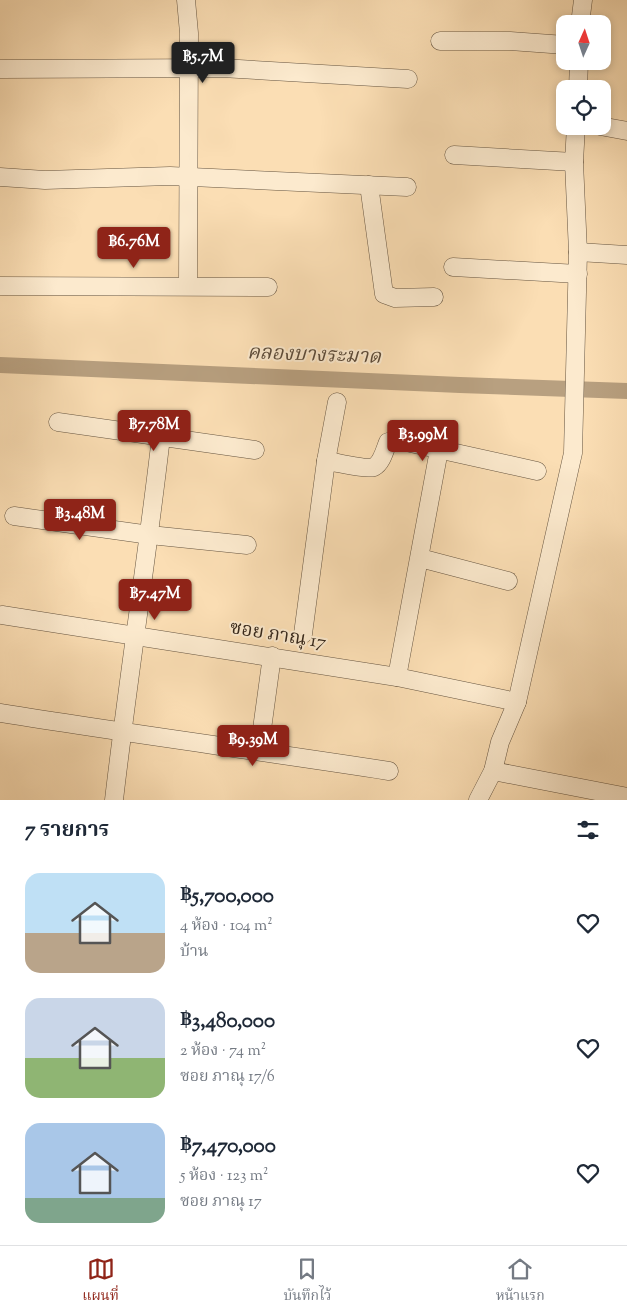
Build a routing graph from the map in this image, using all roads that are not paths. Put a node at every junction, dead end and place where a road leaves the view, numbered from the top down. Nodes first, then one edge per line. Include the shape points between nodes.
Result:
1 (186, 0) edge
2 (584, 0) edge
3 (582, 15) edge
4 (440, 41) dead end
5 (556, 44) edge
6 (190, 68) junction
7 (0, 69) edge
8 (408, 79) dead end
9 (611, 128) edge
10 (627, 131) edge
11 (576, 135) edge
12 (454, 155) dead end
13 (574, 162) junction
14 (0, 177) edge
15 (190, 177) junction
16 (368, 185) junction
17 (406, 187) dead end
18 (578, 252) junction
19 (627, 255) edge
20 (453, 267) dead end
21 (578, 274) junction
22 (188, 285) junction
23 (0, 286) edge
24 (268, 287) dead end
25 (434, 297) dead end
26 (337, 402) dead end
27 (58, 422) dead end
28 (161, 437) junction
29 (255, 450) dead end
30 (440, 450) junction
31 (326, 461) junction
32 (537, 471) dead end
33 (14, 516) dead end
34 (150, 535) junction
35 (247, 545) dead end
36 (420, 558) junction
37 (508, 581) dead end
38 (2, 615) dead end
39 (303, 634) dead end
40 (136, 636) junction
41 (272, 656) junction
42 (397, 677) junction
43 (517, 702) junction
44 (0, 713) edge
45 (122, 733) junction
46 (259, 751) junction
47 (389, 771) dead end
48 (493, 771) junction
49 (627, 797) edge
50 (114, 800) edge
51 (478, 800) edge

1 - 6 street
2 - 3 street
4 - 5 street
6 - 7 street
6 - 8 street
6 - 15 street
9 - 10 street
11 - 13 street
12 - 13 street
13 - 18 street
14 - 15 street via 45,180
15 - 16 street
15 - 22 street
16 - 17 street
16 - 25 street via 384,294 394,298
18 - 19 street
18 - 21 street
20 - 21 street
21 - 43 street via 573,453
22 - 23 street
22 - 24 street
26 - 31 street
27 - 28 street
28 - 29 street
28 - 34 street
30 - 31 street via 394,441 388,442 380,462 374,467
30 - 32 street
30 - 36 street
31 - 39 street
33 - 34 street
34 - 35 street
34 - 40 street
36 - 37 street
36 - 42 street
38 - 40 street, ซอย ภาณุ 17
40 - 41 street, ซอย ภาณุ 17
40 - 45 street
41 - 42 street, ซอย ภาณุ 17
41 - 46 street
42 - 43 street, ซอย ภาณุ 17
43 - 48 street via 500,742
44 - 45 street
45 - 46 street
45 - 50 street
46 - 47 street
48 - 49 street
48 - 51 street

